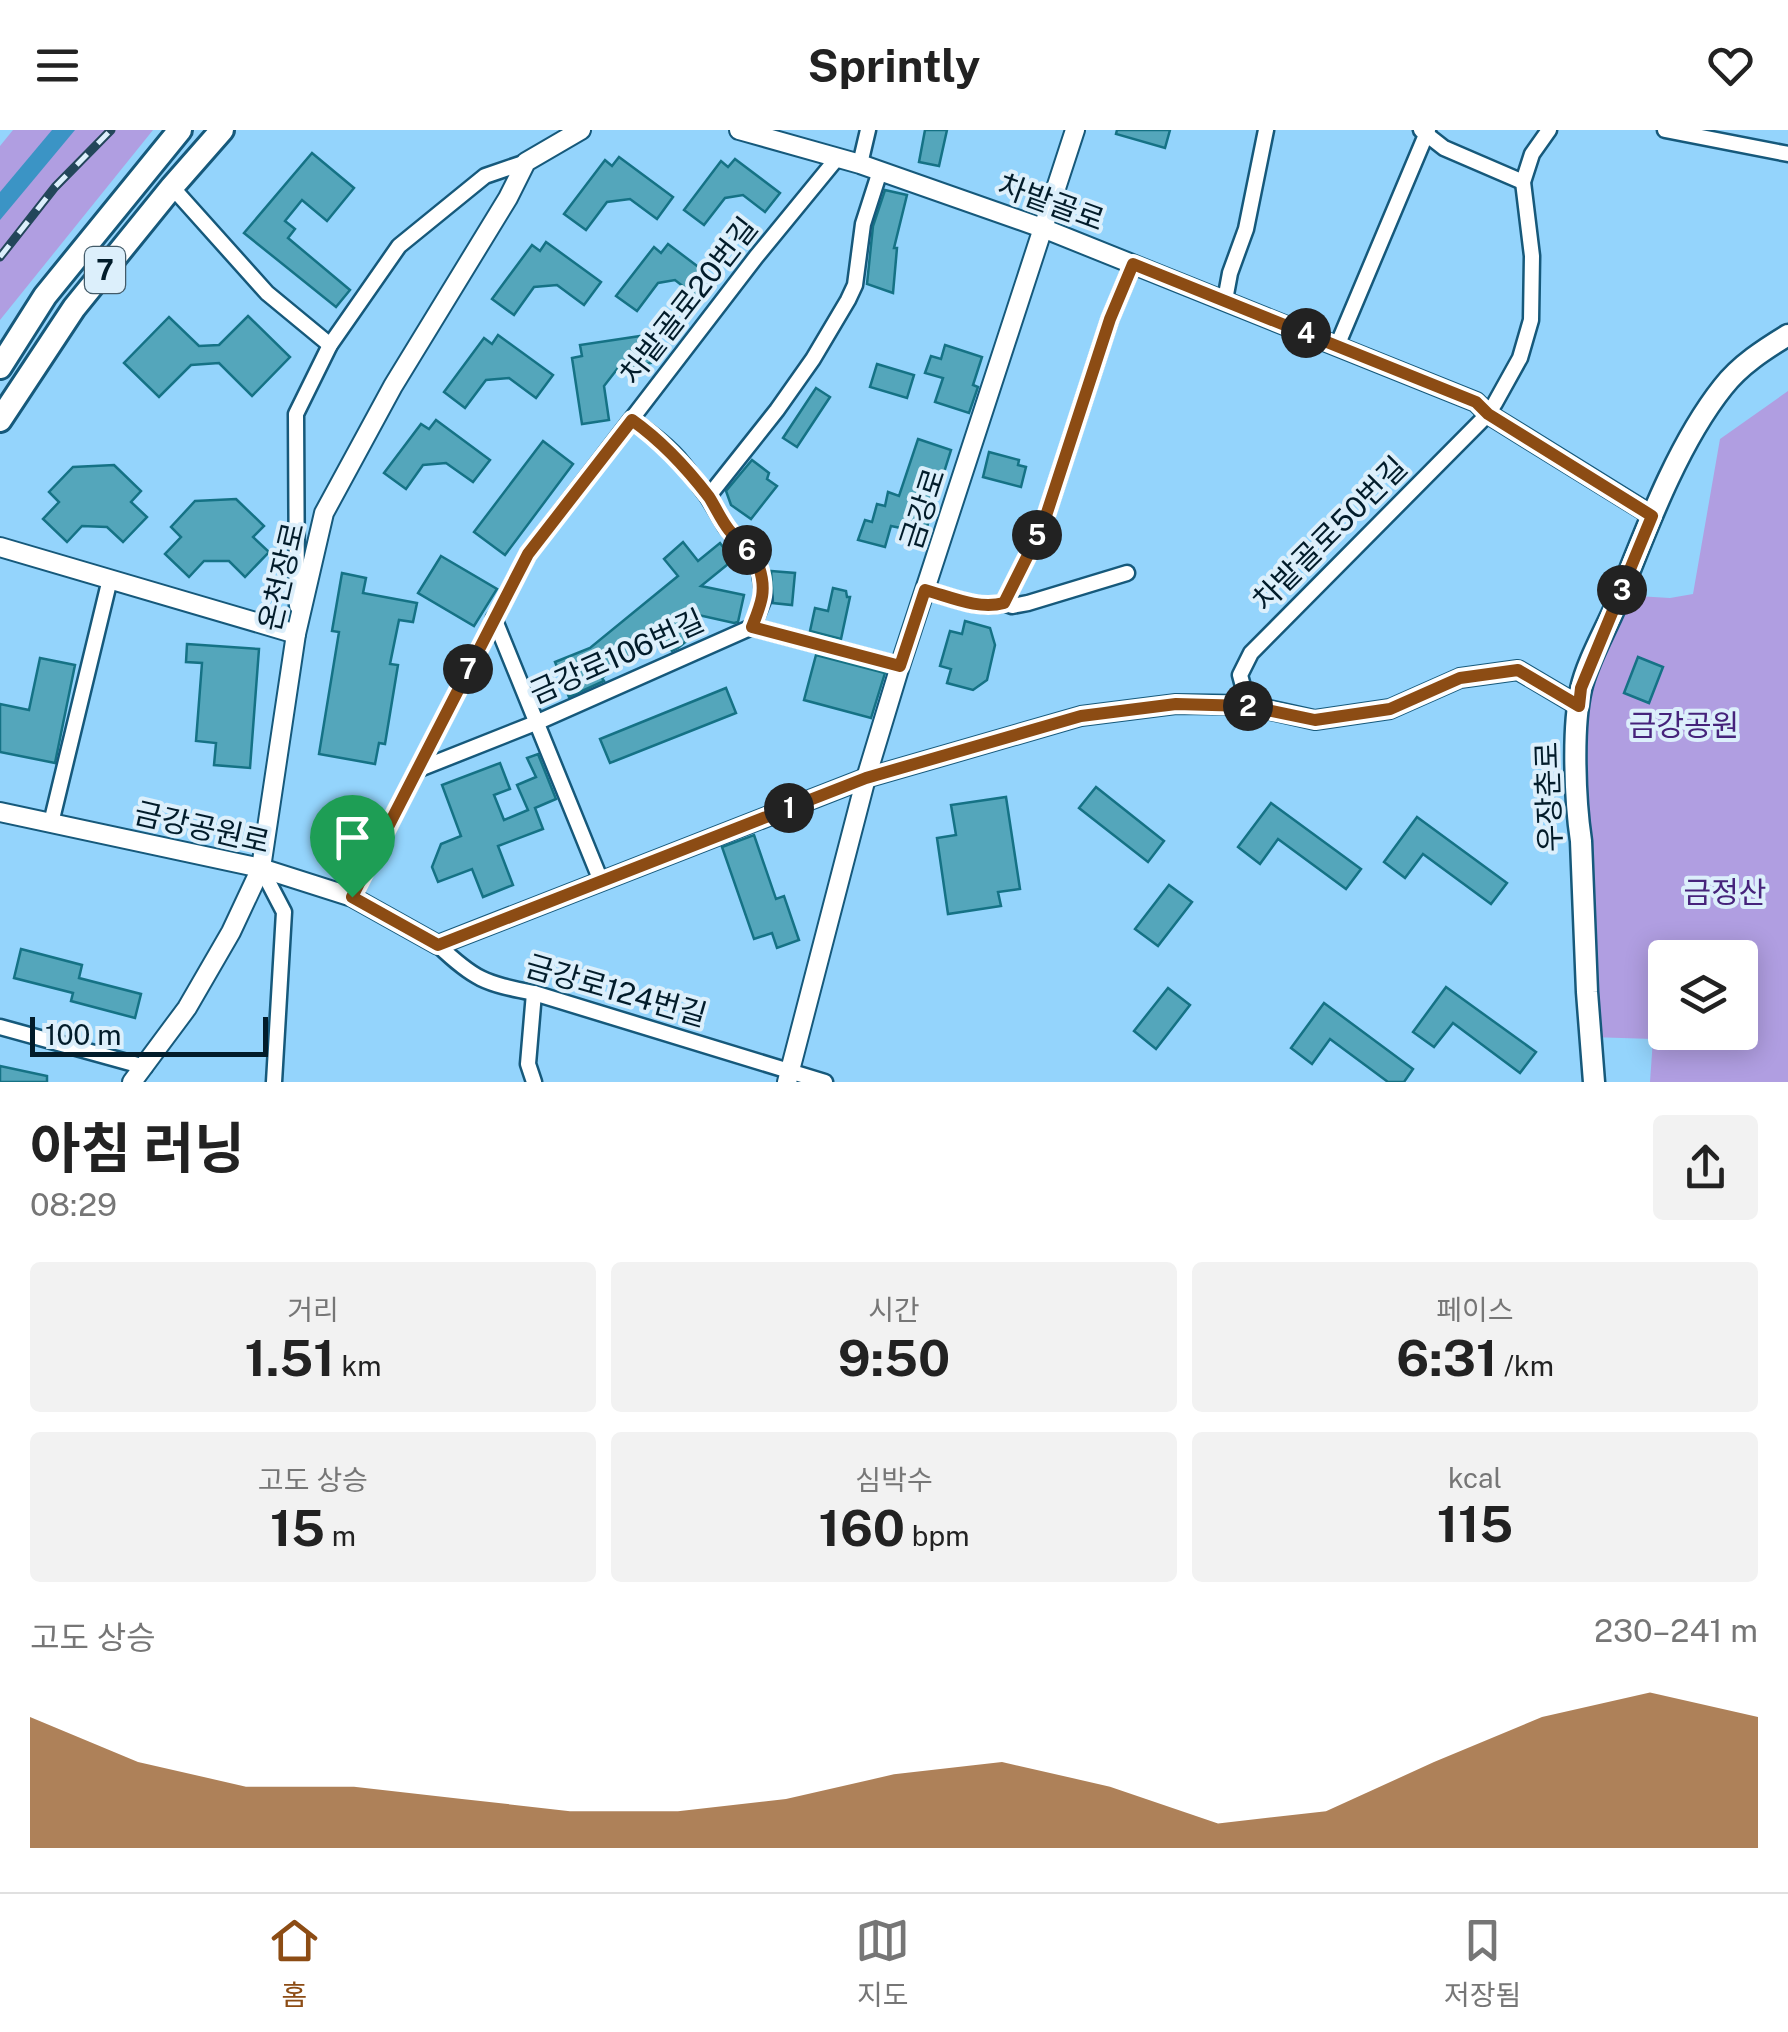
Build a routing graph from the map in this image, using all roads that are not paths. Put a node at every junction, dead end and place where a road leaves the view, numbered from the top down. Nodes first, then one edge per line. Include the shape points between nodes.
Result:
1 (180, 130) edge
2 (222, 130) edge
3 (591, 130) edge
4 (739, 130) edge
5 (868, 130) edge
6 (1075, 130) edge
7 (1266, 130) edge
8 (1549, 130) edge
9 (1665, 130) edge
10 (1425, 132) edge
11 (573, 133) edge
12 (1788, 154) edge
13 (838, 157) junction
14 (526, 162) junction
15 (860, 164) junction
16 (880, 171) junction
17 (1523, 182) junction
18 (172, 187) junction
19 (1045, 229) junction
20 (1133, 264) junction
21 (1224, 300) junction
22 (1788, 335) edge
23 (330, 345) junction
24 (1337, 346) junction
25 (0, 368) edge
26 (1488, 414) junction
27 (0, 420) edge
28 (632, 420) junction
29 (708, 497) junction
30 (1652, 516) junction
31 (0, 547) edge
32 (1126, 573) dead end
33 (110, 579) junction
34 (925, 590) junction
35 (1004, 603) junction
36 (494, 618) junction
37 (752, 627) junction
38 (296, 634) junction
39 (900, 666) junction
40 (1248, 706) junction
41 (1579, 706) junction
42 (538, 722) junction
43 (417, 770) junction
44 (866, 778) junction
45 (0, 812) edge
46 (51, 823) junction
47 (260, 868) junction
48 (601, 882) junction
49 (352, 897) junction
50 (438, 945) junction
51 (534, 993) junction
52 (0, 1027) edge
53 (139, 1075) edge
54 (788, 1076) edge
55 (274, 1082) edge
56 (534, 1082) edge
57 (824, 1082) edge
58 (1594, 1082) edge

1 - 25 main road, 7 via 45,296
2 - 18 main road, 7
3 - 11 street
4 - 13 street, 차밭골로
5 - 15 street
6 - 19 street, 금강로
7 - 21 street
8 - 17 street
9 - 12 street
10 - 17 street via 1444,148
10 - 24 street
11 - 14 street
13 - 15 street, 차밭골로
13 - 28 street, 차밭골로20번길
14 - 23 street via 486,176 399,246
14 - 38 street, 온천장로 via 324,512
15 - 16 street, 차밭골로
16 - 19 street, 차밭골로
16 - 29 street via 863,224 856,285 813,359
17 - 26 street, 차밭골로50번길 via 1531,320 1520,358
18 - 23 street via 267,293
18 - 27 main road, 7 via 74,308
19 - 20 street, 차밭골로
19 - 34 street, 금강로
20 - 21 street, 차밭골로
20 - 35 street via 1043,525
21 - 24 street, 차밭골로
22 - 30 main road, 우장춘로 via 1725,383 1697,423
23 - 38 street via 296,414
24 - 26 street, 차밭골로 via 1476,402
26 - 30 street, 차밭골로
26 - 40 street, 차밭골로50번길 via 1251,653 1240,675
28 - 29 street via 663,442
28 - 36 street, 차밭골로20번길 via 528,554
29 - 37 street via 758,566 764,598
30 - 41 main road, 우장춘로
31 - 33 street
32 - 35 street via 1028,603
33 - 38 street
33 - 46 street
34 - 35 street via 972,604
34 - 39 street, 금강로
36 - 42 street
36 - 43 street, 차밭골로20번길
37 - 39 street, 금강로106번길
37 - 42 street, 금강로106번길
38 - 47 street, 온천장로
39 - 44 street, 금강로
40 - 41 street via 1315,720 1390,709 1460,678 1518,670
40 - 44 street via 1176,704 1081,716
41 - 58 main road, 우장춘로 via 1577,818
42 - 43 street, 금강로106번길
42 - 48 street
43 - 49 street, 차밭골로20번길
44 - 48 street
44 - 54 street, 금강로
45 - 46 street, 금강공원로
46 - 47 street, 금강공원로
47 - 49 street, 금강공원로
47 - 53 street, 온천장로 via 196,993
47 - 55 street via 284,912
48 - 50 street
49 - 50 street, 금강공원로
50 - 51 street, 금강로124번길 via 490,984
51 - 54 street, 금강로124번길
51 - 56 street via 528,1064
52 - 53 street
54 - 57 street, 금강로124번길

